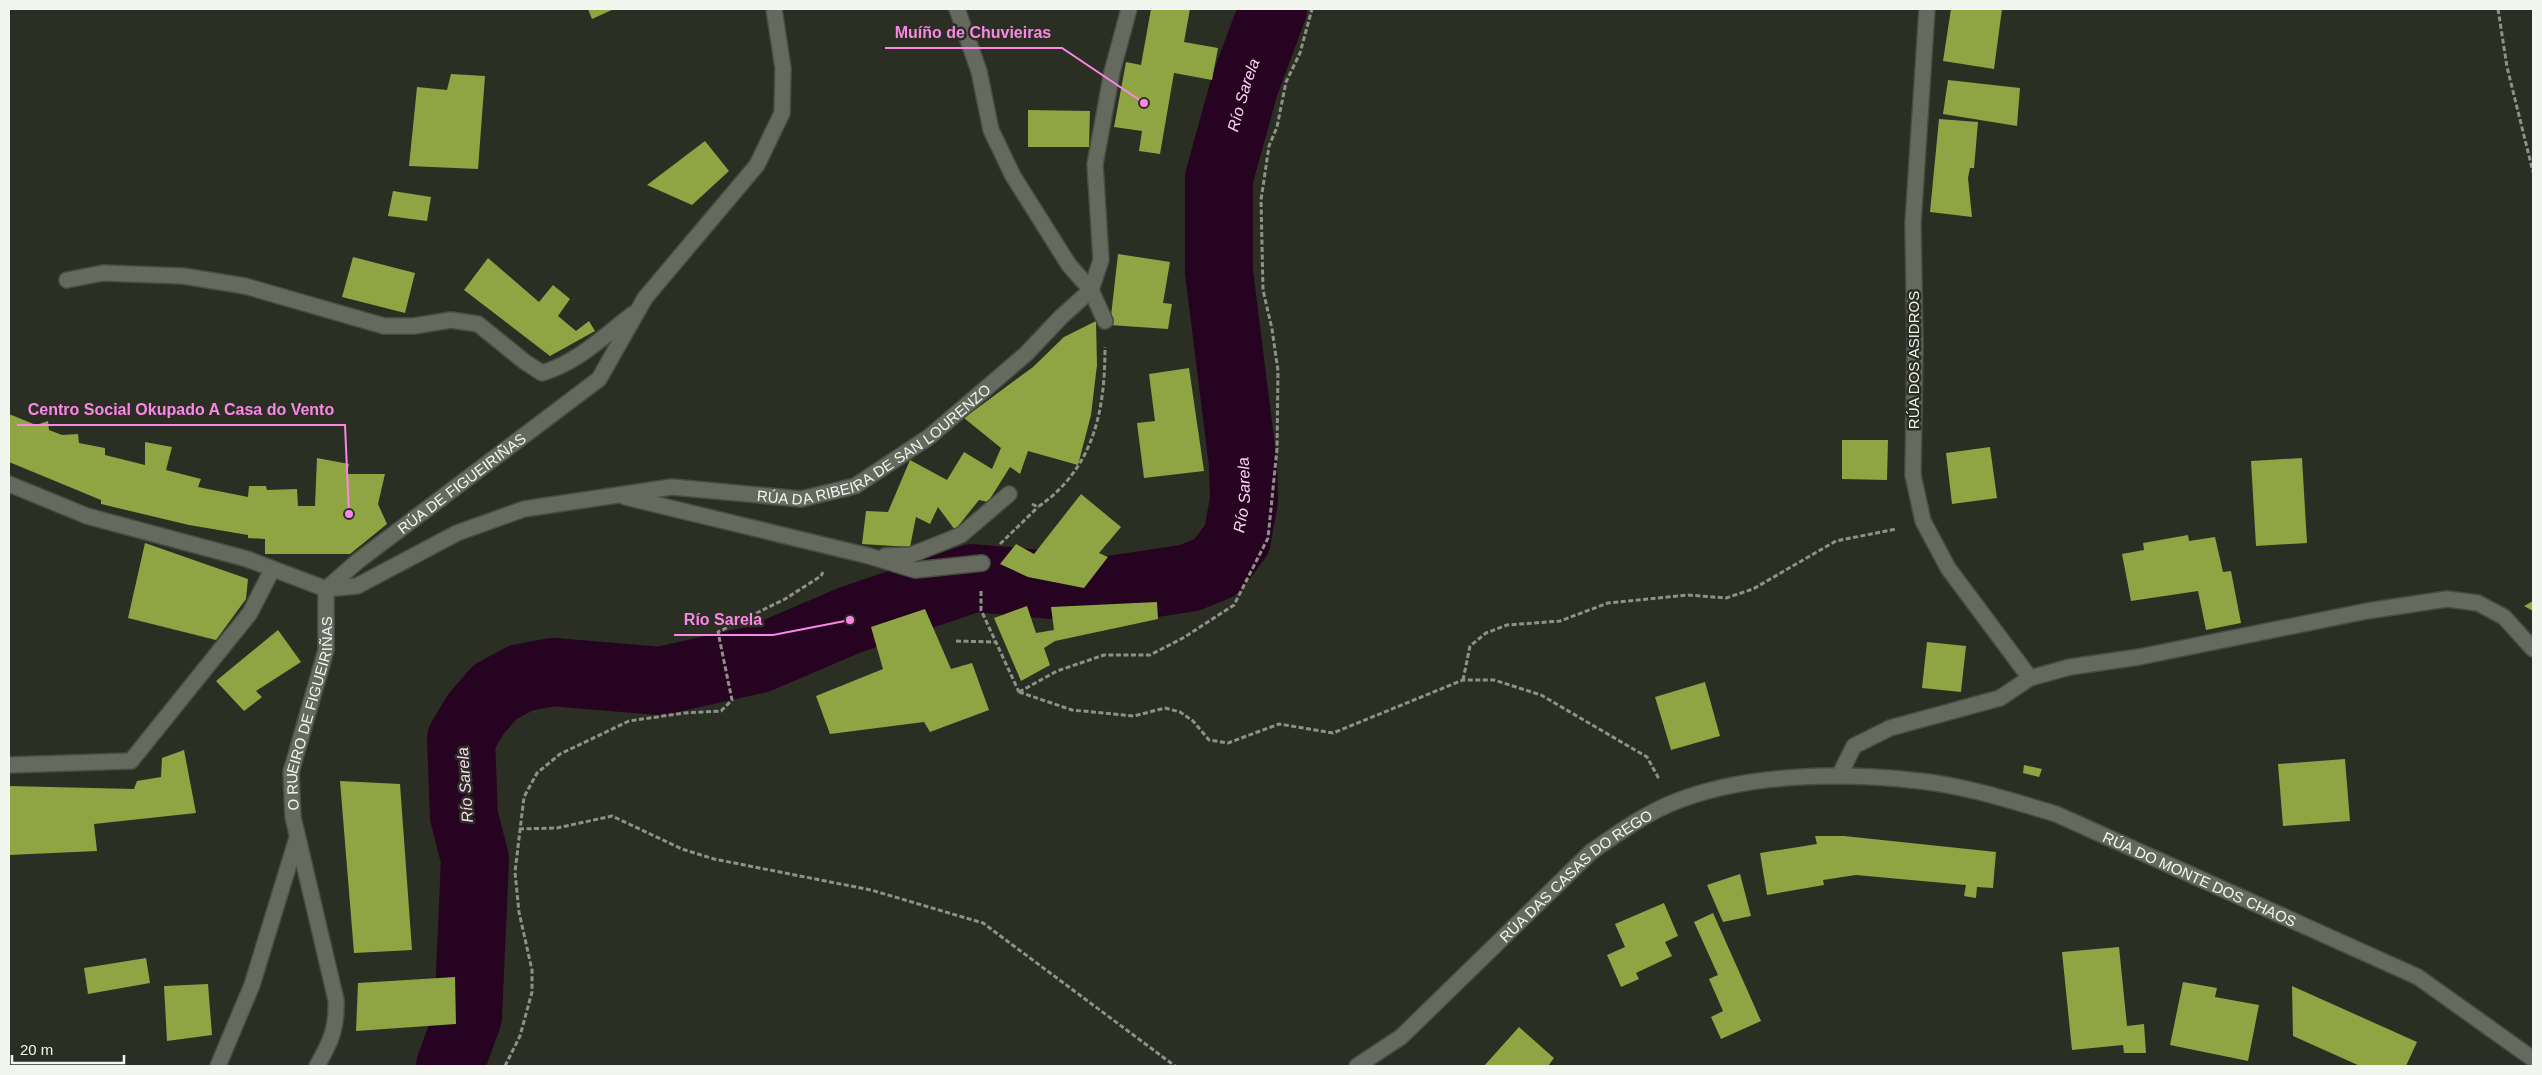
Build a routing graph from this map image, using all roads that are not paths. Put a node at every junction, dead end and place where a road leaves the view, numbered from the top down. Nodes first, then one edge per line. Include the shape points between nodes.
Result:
1 (774, 9) edge
2 (957, 9) edge
3 (1129, 9) edge
4 (1927, 9) edge
5 (67, 280) dead end
6 (1092, 290) junction
7 (638, 310) junction
8 (1105, 321) road end
9 (9, 484) edge
10 (1009, 494) road end
11 (616, 495) junction
12 (869, 556) junction
13 (982, 563) road end
14 (272, 570) junction
15 (326, 589) junction
16 (2533, 649) edge
17 (2030, 678) junction
18 (9, 765) edge
19 (1839, 776) junction
20 (297, 837) junction
21 (2533, 1059) edge
22 (218, 1066) edge
23 (317, 1066) edge
24 (1357, 1066) edge

1 - 7 street via 783,68 782,113 757,165
2 - 6 street via 979,71 991,130 1013,176 1069,265
3 - 6 street via 1112,72 1095,164 1101,260
4 - 17 street, RÚA DOS ASIDROS via 1912,223 1915,346 1913,475 1923,521 1948,568
5 - 7 street via 103,273 183,276 245,286 384,326 414,326 451,320 478,324 524,362 542,372 580,355
6 - 8 street
6 - 11 street, RÚA DA RIBEIRA DE SAN LOURENZO via 1026,354 929,437 855,486 801,499 672,487
7 - 15 street, RÚA DE FIGUEIRIÑAS via 600,379 358,561
9 - 14 street via 87,516 247,559
10 - 12 street, RÚA DA RIBEIRA DE SAN LOURENZO via 961,535 911,555
11 - 12 street, RÚA DA RIBEIRA DE SAN LOURENZO
11 - 15 street, RÚA DA RIBEIRA DE SAN LOURENZO via 524,509 456,533 357,586
12 - 13 street, RÚA DA RIBEIRA DE SAN LOURENZO via 915,570
14 - 15 street
14 - 18 street via 250,612 131,761
15 - 20 street, O RUEIRO DE FIGUEIRIÑAS via 326,650 291,772 292,817
16 - 17 street via 2504,617 2478,603 2447,599 2366,611 2139,657 2070,667
17 - 19 street via 2000,698 1890,728 1854,746
19 - 21 street, RÚA DO MONTE DOS CHAOS via 1921,781 2056,814 2418,978
19 - 24 street, RÚA DAS CASAS DO REGO via 1718,788 1672,803 1625,828 1591,852 1401,1037
20 - 22 street via 252,985
20 - 23 street, O RUEIRO DE FIGUEIRIÑAS via 336,1000 336,1022 331,1042

